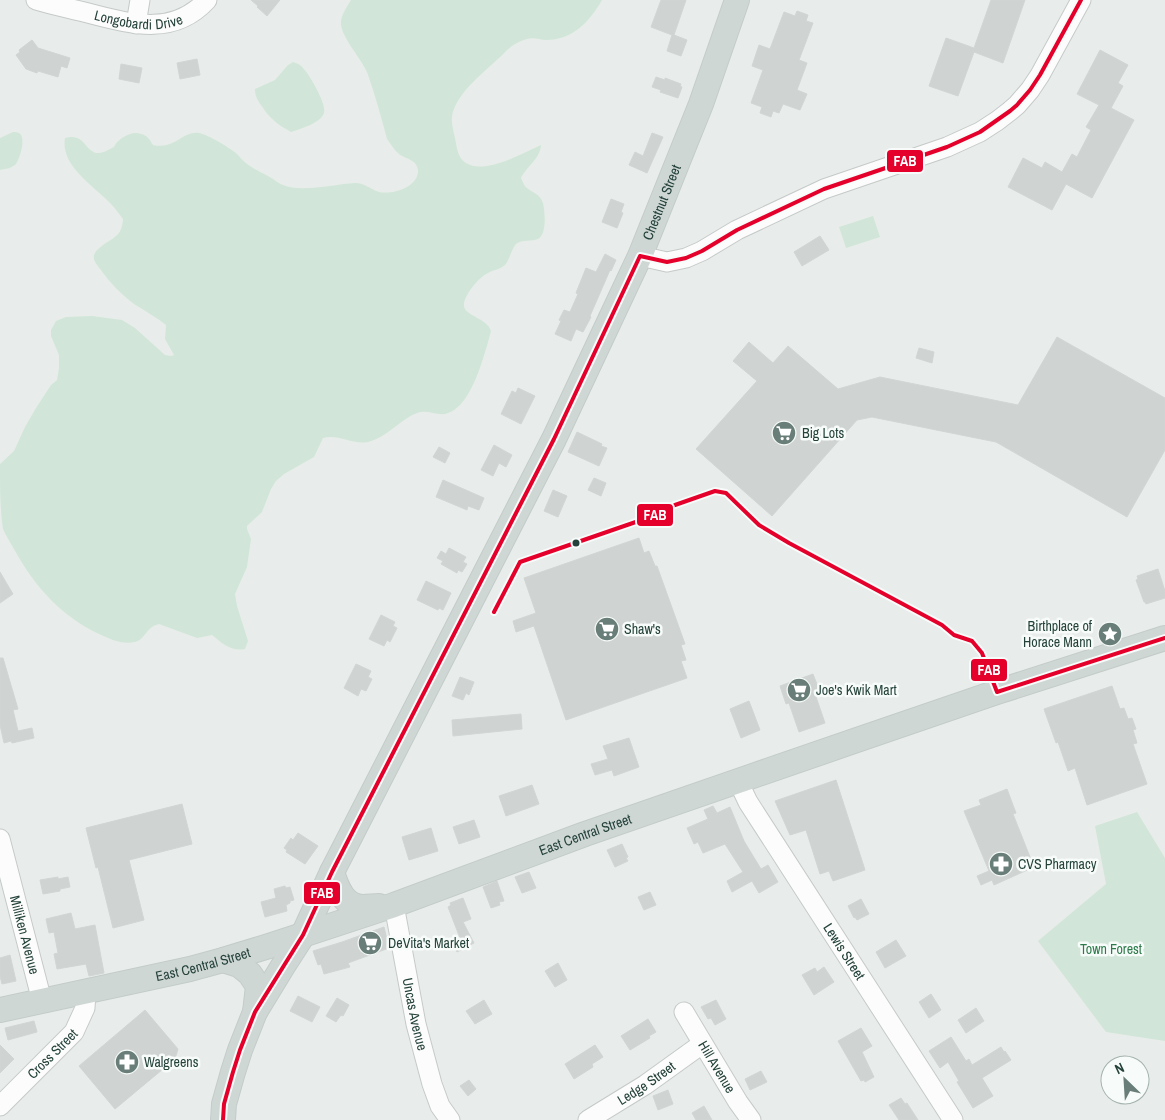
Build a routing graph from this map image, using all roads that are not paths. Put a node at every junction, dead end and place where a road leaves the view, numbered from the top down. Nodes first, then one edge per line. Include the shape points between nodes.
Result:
1 (36, 0) edge
2 (140, 0) edge
3 (207, 0) edge
4 (737, 0) edge
5 (1081, 0) edge
6 (136, 24) junction
7 (640, 256) junction
8 (1165, 638) edge
9 (738, 781) junction
10 (0, 839) edge
11 (332, 872) junction
12 (394, 905) junction
13 (303, 935) junction
14 (223, 960) junction
15 (86, 992) junction
16 (42, 1000) junction
17 (0, 1010) edge
18 (255, 1012) junction
19 (684, 1012) dead end
20 (702, 1044) junction
21 (0, 1106) edge
22 (223, 1120) edge
23 (450, 1120) edge
24 (588, 1120) edge
25 (751, 1120) edge
26 (953, 1120) edge

1 - 6 street, Longobardi Drive
2 - 6 street
3 - 6 street, Longobardi Drive via 194,12 170,23
4 - 7 main road, Chestnut Street via 701,104
5 - 7 street via 1030,90 1010,112 980,132 947,147 824,189 686,258 667,262
7 - 11 main road, Chestnut Street via 554,438
8 - 9 main road, East Central Street
9 - 12 main road, East Central Street
9 - 26 street, Lewis Street
10 - 16 street, Milliken Avenue
11 - 12 main road via 341,895 348,902 360,908
11 - 13 main road, Chestnut Street
12 - 13 main road, East Central Street
12 - 23 street, Uncas Avenue via 420,1041 440,1106
13 - 14 main road, East Central Street
13 - 18 main road, Chestnut Street
14 - 15 main road, East Central Street
14 - 18 main road via 238,965 258,986
15 - 16 main road, East Central Street
15 - 21 street, Cross Street via 85,1008 74,1032
16 - 17 main road, East Central Street
18 - 22 main road via 233,1072
19 - 20 street, Hill Avenue
20 - 24 street, Ledge Street
20 - 25 street, Hill Avenue

